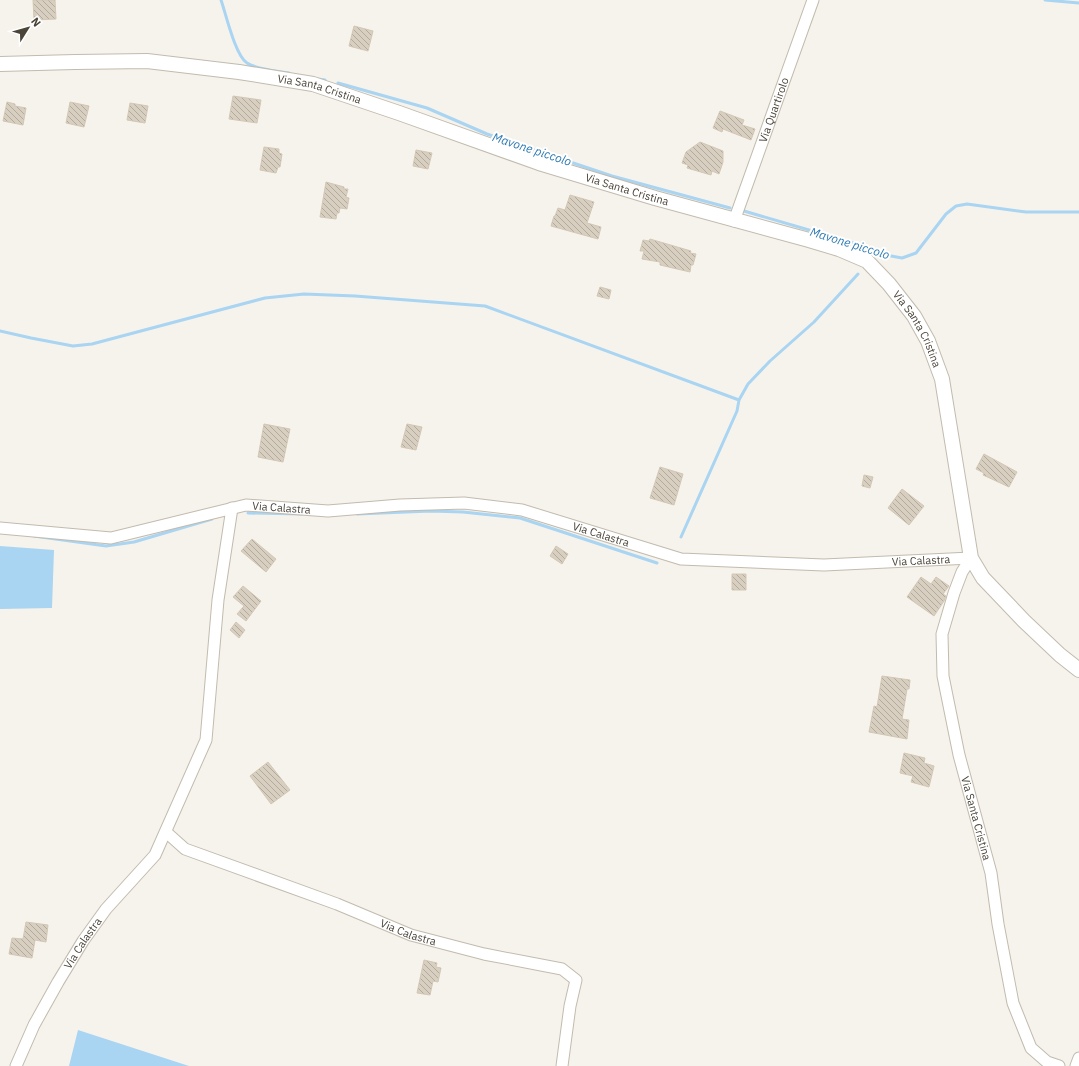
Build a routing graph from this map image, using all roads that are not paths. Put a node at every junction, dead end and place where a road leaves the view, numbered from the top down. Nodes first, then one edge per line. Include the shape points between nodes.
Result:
1 (814, 0) edge
2 (0, 64) edge
3 (734, 220) junction
4 (232, 508) junction
5 (0, 528) edge
6 (971, 558) junction
7 (1079, 670) edge
8 (166, 832) junction
9 (1079, 1058) edge
10 (16, 1066) edge
11 (562, 1066) edge
12 (1059, 1066) edge
13 (1076, 1066) edge

1 - 3 street, Via Quartirolo
2 - 3 street, Via Santa Cristina via 147,61 313,84 539,163
3 - 6 street, Via Santa Cristina via 839,249 867,261 914,316 928,341 942,379
4 - 5 street, Via Calastra via 111,538
4 - 6 street, Via Calastra via 246,505 328,511 464,502 522,510 681,559 824,565
4 - 8 street, Via Calastra via 218,600 206,740
6 - 7 street, Via Santa Cristina via 983,578 1024,621
6 - 12 street, Via Santa Cristina via 962,572 942,634 943,676 958,755 991,873 1013,1003 1031,1048 1047,1062
8 - 10 street, Via Calastra via 155,855 106,908 83,941 34,1025
8 - 11 street, Via Calastra via 185,849 337,904 411,935 484,954 562,969 576,980
9 - 13 street

